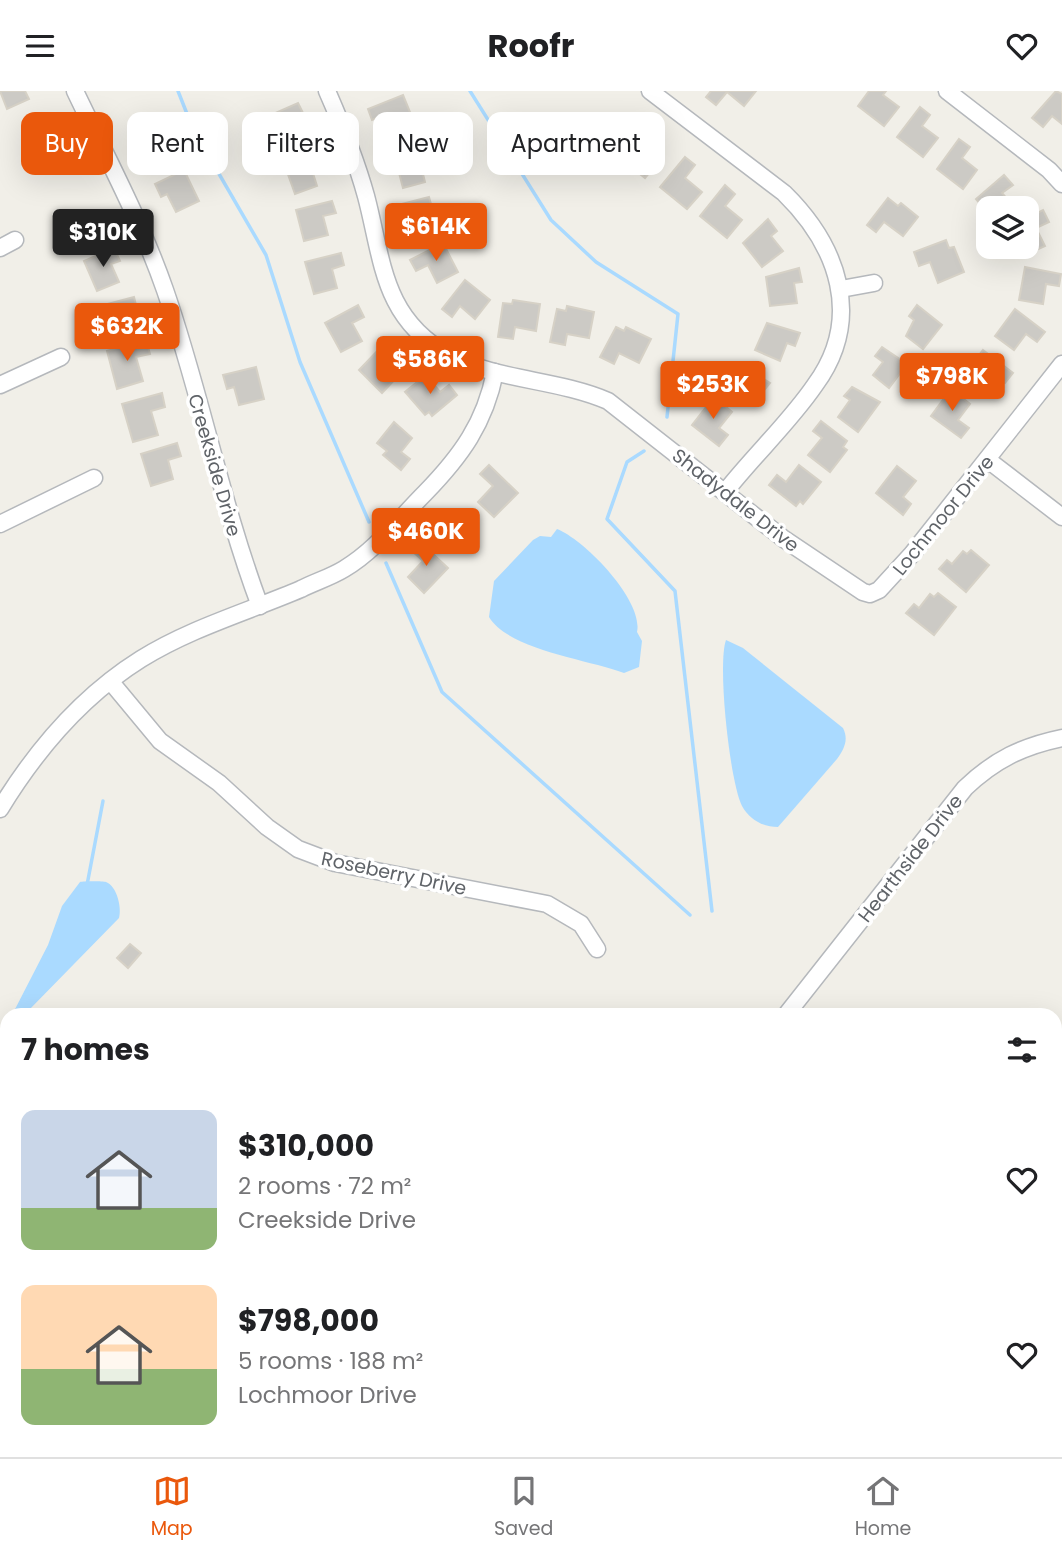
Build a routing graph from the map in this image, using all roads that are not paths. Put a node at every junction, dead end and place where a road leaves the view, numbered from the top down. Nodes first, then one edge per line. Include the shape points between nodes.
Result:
1 (75, 91) edge
2 (327, 91) edge
3 (650, 91) edge
4 (947, 91) edge
5 (1062, 184) edge
6 (15, 240) dead end
7 (0, 248) edge
8 (874, 283) dead end
9 (841, 289) junction
10 (61, 357) dead end
11 (1062, 364) edge
12 (495, 372) junction
13 (0, 385) edge
14 (988, 460) junction
15 (94, 478) dead end
16 (725, 492) junction
17 (1062, 517) edge
18 (0, 524) edge
19 (870, 594) joint
20 (260, 606) junction
21 (111, 682) junction
22 (1062, 739) edge
23 (0, 809) edge
24 (597, 949) dead end
25 (792, 1008) edge

1 - 20 street, Creekside Drive via 165,291 231,526
2 - 12 street, Shadydale Drive via 366,197 382,272 399,307 449,355
3 - 9 street via 803,211 819,234
4 - 5 street
6 - 7 street
8 - 9 street
9 - 16 street via 836,339 817,384
10 - 13 street
11 - 14 street, Lochmoor Drive
12 - 16 street, Shadydale Drive via 579,388 608,401
12 - 20 street via 489,400 470,441 382,539 341,571
14 - 17 street
14 - 19 street, Lochmoor Drive via 885,585
15 - 18 street
16 - 19 street, Shadydale Drive via 839,577
20 - 21 street via 197,629 138,661
21 - 23 street via 57,731
21 - 24 street, Roseberry Drive via 160,741 298,849 335,863 547,904 581,924
22 - 25 street, Hearthside Drive via 1012,753 986,767

